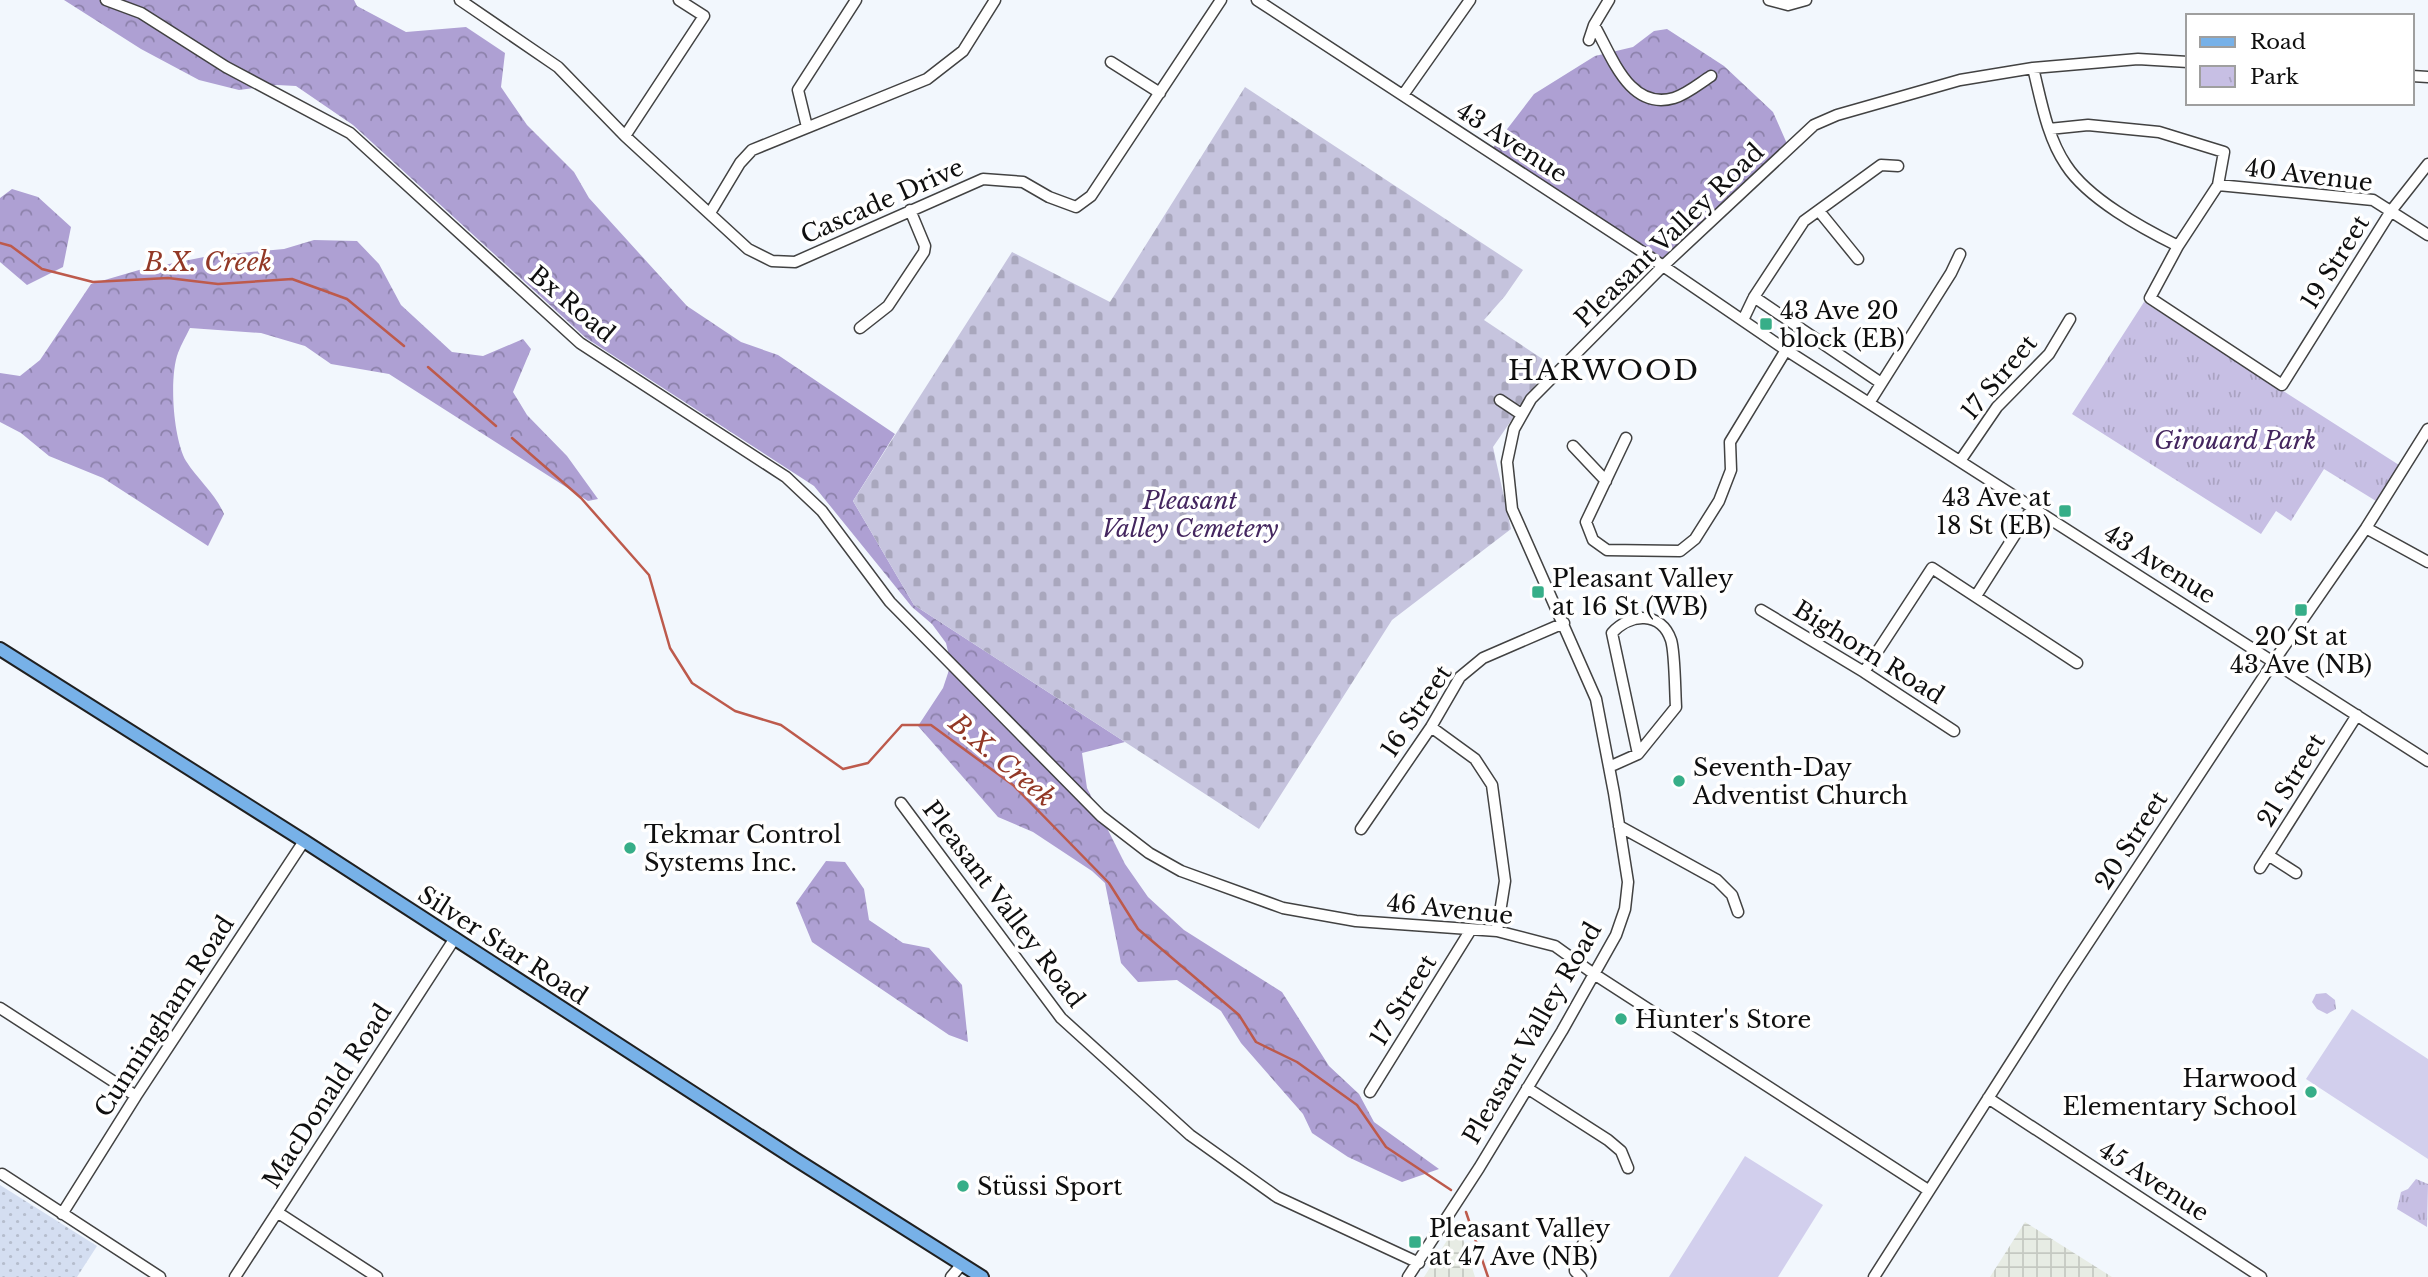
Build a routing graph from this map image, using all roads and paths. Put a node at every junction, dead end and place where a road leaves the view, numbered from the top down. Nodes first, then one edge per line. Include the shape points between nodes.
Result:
1 (106, 0) edge
2 (679, 0) edge
3 (856, 0) edge
4 (995, 0) edge
5 (1221, 0) edge
6 (1258, 0) edge
7 (1470, 0) edge
8 (1609, 0) edge
9 (1769, 0) edge
10 (1806, 0) edge
11 (466, 2) edge
12 (1594, 25) junction
13 (1589, 40) dead end
14 (1111, 62) dead end
15 (2186, 62) edge
16 (2033, 68) junction
17 (1711, 76) dead end
18 (1160, 93) junction
19 (1403, 95) junction
20 (807, 127) junction
21 (2049, 129) junction
22 (625, 136) junction
23 (2428, 164) edge
24 (1898, 166) dead end
25 (2218, 185) junction
26 (910, 210) junction
27 (1819, 211) junction
28 (2391, 211) junction
29 (710, 213) junction
30 (2428, 235) edge
31 (2178, 246) junction
32 (1960, 254) dead end
33 (1858, 259) dead end
34 (1663, 266) junction
35 (1754, 297) junction
36 (2070, 319) dead end
37 (1743, 320) junction
38 (860, 328) dead end
39 (1786, 349) junction
40 (1881, 383) junction
41 (1500, 400) dead end
42 (1869, 403) junction
43 (1521, 414) junction
44 (2428, 429) edge
45 (1626, 438) dead end
46 (1573, 446) dead end
47 (1960, 461) junction
48 (1606, 481) junction
49 (2032, 508) junction
50 (2366, 528) junction
51 (2428, 562) edge
52 (1976, 596) junction
53 (1761, 610) dead end
54 (1564, 624) junction
55 (0, 649) edge
56 (2274, 660) junction
57 (2077, 663) dead end
58 (1864, 672) junction
59 (974, 687) joint
60 (2357, 715) junction
61 (1431, 727) junction
62 (1954, 730) dead end
63 (1638, 754) junction
64 (2428, 761) edge
65 (1609, 767) junction
66 (901, 803) dead end
67 (1619, 826) junction
68 (1361, 829) dead end
69 (304, 841) junction
70 (2268, 855) junction
71 (2260, 868) dead end
72 (2296, 873) dead end
73 (1738, 912) dead end
74 (1471, 931) junction
75 (1497, 931) junction
76 (455, 938) junction
77 (1594, 974) junction
78 (0, 1008) edge
79 (1527, 1088) junction
80 (1370, 1092) dead end
81 (136, 1097) junction
82 (1988, 1098) junction
83 (1628, 1168) dead end
84 (2, 1174) edge
85 (1928, 1190) junction
86 (277, 1212) junction
87 (62, 1214) junction
88 (1592, 1227) dead end
89 (1419, 1263) junction
90 (962, 1264) junction
91 (160, 1277) edge
92 (235, 1277) edge
93 (377, 1277) edge
94 (951, 1277) edge
95 (982, 1277) edge
96 (1408, 1277) edge
97 (1581, 1277) edge
98 (1874, 1277) edge
99 (2262, 1277) edge

1 - 59 street, Bx Road via 141,13 226,67 350,133 580,343 786,477 822,510 890,602
2 - 22 street via 704,16
3 - 20 street via 798,90
4 - 20 street via 963,51 927,79
5 - 18 street, Cascade Drive
6 - 19 street, 43 Avenue
7 - 19 street
8 - 12 street
9 - 10 street via 1788,5
11 - 22 street, Cascade Drive via 558,67
12 - 13 street
12 - 17 street via 1638,95 1657,101 1676,97
14 - 18 street
15 - 16 street, Pleasant Valley Road via 2138,59
16 - 21 street
16 - 34 street, Pleasant Valley Road via 1960,80 1814,125
18 - 26 street, Cascade Drive via 1091,196 1076,207 1023,182 983,179
19 - 34 street, 43 Avenue
20 - 29 street via 752,150
21 - 25 street, 40 Avenue via 2088,125 2159,132 2224,152
21 - 31 street via 2078,181 2139,227
22 - 29 street, Cascade Drive
23 - 28 street, 19 Street
24 - 27 street via 1881,165
25 - 28 street, 40 Avenue via 2374,200
25 - 31 street
26 - 29 street, Cascade Drive via 795,262 772,261 748,249
26 - 38 street via 924,252 888,306
27 - 33 street
27 - 35 street via 1804,221
28 - 30 street, 40 Avenue
28 - 31 street, 19 Street via 2283,385 2150,298
32 - 40 street
34 - 37 street, 43 Avenue
34 - 43 street, Pleasant Valley Road
35 - 37 street
35 - 40 street
36 - 47 street, 17 Street via 2049,354 1997,407
37 - 39 street, 43 Avenue
39 - 42 street, 43 Avenue
39 - 48 street via 1730,442 1731,470 1719,501 1695,539 1680,551 1607,550 1592,540 1586,522
40 - 42 street
41 - 43 street
42 - 47 street, 43 Avenue
43 - 54 street, Pleasant Valley Road via 1507,462 1512,509
44 - 50 street, 20 Street
45 - 48 street
46 - 48 street
47 - 49 street, 43 Avenue
49 - 52 street
49 - 56 street, 43 Avenue
50 - 51 street
50 - 56 street, 20 Street
52 - 57 street
52 - 58 street via 1932,568
53 - 58 street, Bighorn Road
54 - 61 street, 16 Street via 1483,658 1460,677
54 - 65 street, Pleasant Valley Road via 1596,699
55 - 69 main road, Silver Star Road
56 - 60 street, 43 Avenue
56 - 82 street, 20 Street
58 - 62 street, Bighorn Road
59 - 74 street, 46 Avenue via 1101,816 1181,871 1283,908 1356,921
60 - 64 street, 43 Avenue
60 - 70 street, 21 Street
61 - 68 street, 16 Street
61 - 75 street via 1475,760 1492,785 1505,881
63 - 63 street via 1676,707 1671,639 1658,623 1643,617 1622,622 1612,633
63 - 65 street
65 - 67 street, Pleasant Valley Road
66 - 89 street, Pleasant Valley Road via 1061,1018 1190,1135 1278,1197
67 - 73 street via 1717,880 1732,895
67 - 77 street, Pleasant Valley Road via 1628,882 1625,909
69 - 76 main road, Silver Star Road
69 - 81 street, Cunningham Road
70 - 71 street, 21 Street
70 - 72 street
74 - 75 street, 46 Avenue
74 - 80 street, 17 Street
75 - 77 street, 46 Avenue via 1555,946
76 - 86 street, MacDonald Road
76 - 90 main road, Silver Star Road
77 - 79 street, Pleasant Valley Road
77 - 85 street, 46 Avenue
78 - 81 street
79 - 83 street via 1608,1140 1621,1151
79 - 89 street, Pleasant Valley Road
81 - 87 street, Cunningham Road
82 - 85 street, 20 Street
82 - 99 street, 45 Avenue
84 - 87 street
85 - 98 street, 20 Street
86 - 92 street, MacDonald Road
86 - 93 street
87 - 91 street
88 - 97 street via 1575,1259 1575,1271
89 - 96 street, Pleasant Valley Road
90 - 94 street
90 - 95 main road, Silver Star Road

